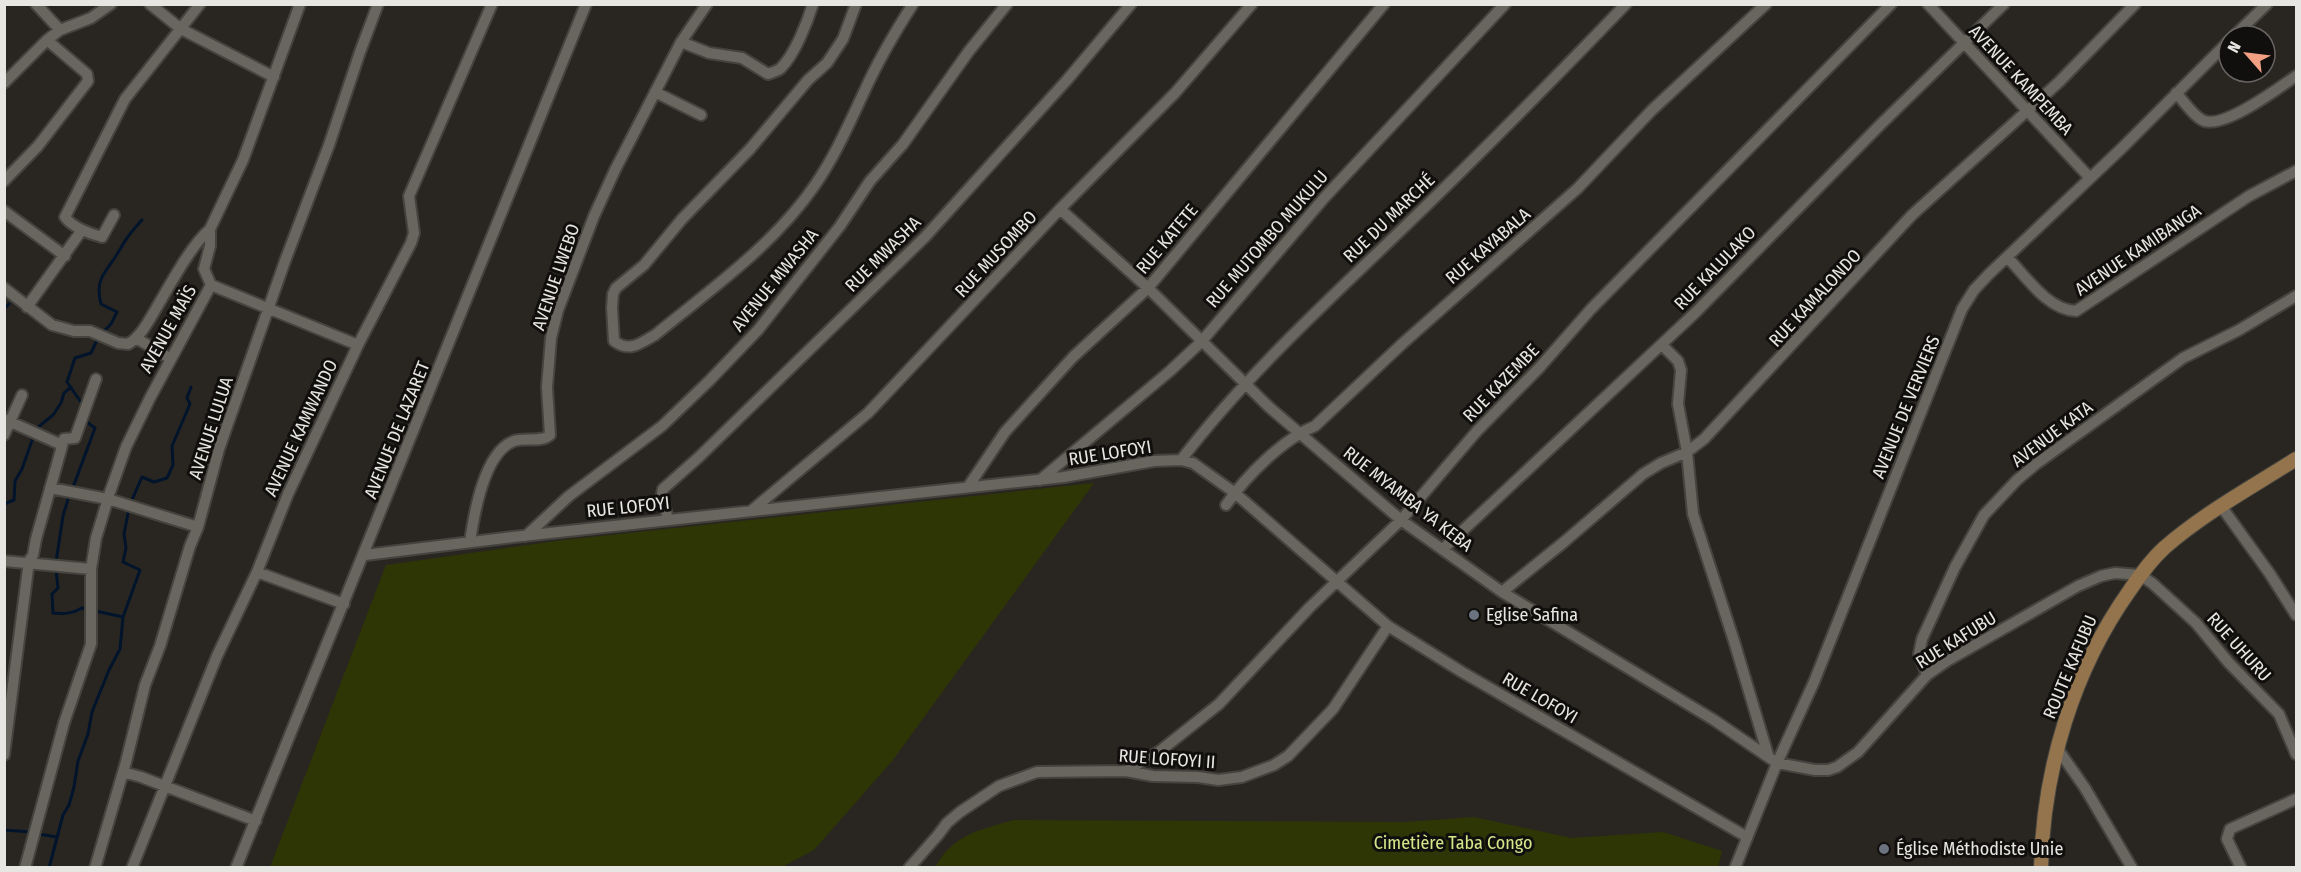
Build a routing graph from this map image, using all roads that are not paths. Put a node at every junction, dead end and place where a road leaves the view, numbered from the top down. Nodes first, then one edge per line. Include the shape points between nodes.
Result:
1 (36, 4) edge
2 (111, 4) edge
3 (150, 4) edge
4 (200, 4) edge
5 (300, 4) edge
6 (378, 4) edge
7 (492, 4) edge
8 (586, 4) edge
9 (707, 4) edge
10 (813, 4) edge
11 (856, 4) edge
12 (914, 4) edge
13 (1006, 4) edge
14 (1131, 4) edge
15 (1252, 4) edge
16 (1384, 4) edge
17 (1505, 4) edge
18 (1626, 4) edge
19 (1766, 4) edge
20 (1891, 4) edge
21 (1928, 4) edge
22 (2004, 4) edge
23 (2135, 4) edge
24 (2267, 4) edge
25 (2246, 24) edge
26 (181, 29) junction
27 (60, 30) junction
28 (47, 40) junction
29 (681, 42) junction
30 (1964, 43) junction
31 (2217, 53) edge
32 (2296, 76) edge
33 (274, 77) junction
34 (4, 83) edge
35 (655, 92) junction
36 (2176, 93) junction
37 (2026, 110) junction
38 (701, 115) dead end
39 (2296, 171) edge
40 (2090, 178) junction
41 (4, 181) edge
42 (1060, 209) junction
43 (4, 212) edge
44 (114, 215) dead end
45 (210, 229) junction
46 (82, 230) junction
47 (65, 256) junction
48 (2007, 257) junction
49 (211, 285) junction
50 (4, 288) edge
51 (1148, 288) junction
52 (2296, 296) edge
53 (27, 307) junction
54 (268, 307) junction
55 (136, 338) junction
56 (1201, 342) junction
57 (358, 345) junction
58 (1662, 345) junction
59 (171, 359) junction
60 (96, 379) dead end
61 (1245, 384) junction
62 (22, 395) dead end
63 (7, 420) edge
64 (1298, 433) junction
65 (4, 435) edge
66 (62, 445) junction
67 (1687, 452) junction
68 (2296, 459) edge
69 (1181, 460) junction
70 (1040, 480) junction
71 (968, 487) junction
72 (50, 488) junction
73 (1235, 493) junction
74 (108, 499) junction
75 (1226, 505) dead end
76 (2221, 506) junction
77 (751, 511) junction
78 (668, 520) junction
79 (1401, 520) junction
80 (198, 527) junction
81 (525, 536) junction
82 (470, 542) junction
83 (1443, 549) junction
84 (365, 555) junction
85 (4, 561) edge
86 (28, 564) junction
87 (91, 569) junction
88 (257, 572) junction
89 (2140, 575) junction
90 (1337, 581) junction
91 (1502, 592) junction
92 (344, 604) junction
93 (2296, 615) edge
94 (1388, 626) junction
95 (1927, 675) junction
96 (2058, 748) junction
97 (2296, 751) edge
98 (4, 754) edge
99 (1772, 759) junction
100 (1126, 771) junction
101 (123, 772) junction
102 (163, 787) junction
103 (2296, 799) edge
104 (256, 821) junction
105 (1747, 837) junction
106 (25, 867) edge
107 (95, 867) edge
108 (132, 867) edge
109 (236, 867) edge
110 (909, 867) edge
111 (1735, 867) edge
112 (2041, 867) edge
113 (2132, 867) edge
114 (2241, 867) edge

1 - 27 street
2 - 27 street via 91,18
3 - 26 street
4 - 26 street
5 - 33 street, AVENUE MAÏS
6 - 54 street, AVENUE LULUA
7 - 57 street, AVENUE KAMWANDO via 409,196 414,233 411,243
8 - 84 street, AVENUE DE LAZARET
9 - 29 street, AVENUE LWEBO
10 - 29 street via 788,58 780,70 768,74 742,58 709,53
11 - 12 street via 843,39 827,63 644,265 616,288 612,308 614,341 629,348 655,335 767,241 814,188 886,47
13 - 81 street, AVENUE MWASHA via 758,330 662,426 569,496
14 - 78 street, RUE MWASHA via 926,237 663,489
15 - 42 street, RUE MUSOMBO via 1175,93
16 - 51 street, RUE KATETE
17 - 56 street, RUE MUTOMBO MUKULU via 1325,197
18 - 61 street, RUE DU MARCHÉ via 1530,104
19 - 64 street, RUE KAYABALA via 1652,110 1578,188 1315,426
20 - 79 street, RUE KAZEMBE via 1591,309 1477,431
21 - 30 street, AVENUE KAMPEMBA
22 - 30 street, RUE KALULAKO
23 - 37 street, RUE KAMALONDO
24 - 25 street
26 - 33 street
26 - 46 street via 125,99 66,212 66,220
27 - 28 street
28 - 34 street
28 - 41 street via 87,74 88,81 38,146
29 - 35 street, AVENUE LWEBO
30 - 37 street, AVENUE KAMPEMBA
30 - 58 street, RUE KALULAKO
31 - 36 street, AVENUE DE VERVIERS
32 - 36 street via 2243,111 2211,122 2201,120
33 - 45 street, AVENUE MAÏS via 240,168
35 - 38 street
35 - 82 street, AVENUE LWEBO via 594,216 558,310 547,387 550,435 519,439 502,447 482,486
36 - 40 street, AVENUE DE VERVIERS
37 - 40 street, AVENUE KAMPEMBA
37 - 67 street, RUE KAMALONDO via 1927,200 1716,428
39 - 48 street, AVENUE KAMIBANGA via 2250,196 2076,310 2060,307 2040,292
40 - 48 street, AVENUE DE VERVIERS
42 - 51 street, RUE MYAMBA YA KEBA
42 - 77 street, RUE MUSOMBO via 868,413
43 - 47 street
44 - 46 street via 102,237
45 - 49 street, AVENUE MAÏS via 204,269
45 - 55 street
46 - 47 street
47 - 53 street
48 - 99 street, AVENUE DE VERVIERS via 1974,290 1962,309 1814,682
49 - 54 street
49 - 59 street, AVENUE MAÏS
50 - 53 street
51 - 56 street, RUE MYAMBA YA KEBA
51 - 71 street, RUE KATETE via 1073,357 1005,432
52 - 95 street, AVENUE KATA via 2183,358 2036,464 2003,494 1978,524 1924,630 1919,654
53 - 55 street via 62,330 90,331 124,344
54 - 57 street
54 - 80 street, AVENUE LULUA via 219,448
55 - 59 street
56 - 61 street, RUE MYAMBA YA KEBA
56 - 70 street, RUE MUTOMBO MUKULU
57 - 88 street, AVENUE KAMWANDO via 288,494
58 - 67 street via 1682,370 1678,404
58 - 83 street, RUE KALULAKO
59 - 74 street, AVENUE MAÏS via 126,447
60 - 66 street via 75,438 65,438
61 - 64 street, RUE MYAMBA YA KEBA
61 - 69 street, RUE DU MARCHÉ
62 - 63 street
63 - 65 street
63 - 66 street
64 - 73 street, RUE KAYABALA
64 - 79 street, RUE MYAMBA YA KEBA
66 - 72 street
67 - 91 street, RUE KAMALONDO via 1643,474
67 - 99 street via 1696,531
68 - 76 main road, ROUTE KAFUBU
69 - 70 street, RUE LOFOYI
69 - 73 street, RUE LOFOYI via 1200,467
70 - 71 street, RUE LOFOYI
71 - 77 street, RUE LOFOYI
72 - 74 street
72 - 86 street
73 - 75 street, RUE KAYABALA
73 - 90 street, RUE LOFOYI
74 - 80 street
74 - 87 street, AVENUE MAÏS
76 - 89 main road, ROUTE KAFUBU via 2163,549
76 - 93 street
77 - 78 street, RUE LOFOYI
78 - 81 street, RUE LOFOYI
79 - 83 street, RUE MYAMBA YA KEBA
79 - 90 street, RUE KAZEMBE
80 - 101 street, AVENUE LULUA via 145,685
81 - 82 street, RUE LOFOYI
82 - 84 street, RUE LOFOYI
83 - 91 street, RUE MYAMBA YA KEBA
84 - 92 street, AVENUE DE LAZARET
85 - 86 street
86 - 87 street
86 - 98 street
87 - 106 street, AVENUE MAÏS via 91,644 64,723
88 - 92 street
88 - 102 street, AVENUE KAMWANDO via 217,656
89 - 95 street, RUE KAFUBU via 2107,573 2092,580
89 - 96 main road, ROUTE KAFUBU via 2098,641 2076,690
89 - 97 street, RUE UHURU via 2180,606 2279,714
90 - 94 street, RUE LOFOYI
90 - 100 street, RUE KAZEMBE via 1219,704
91 - 99 street, RUE MYAMBA YA KEBA
92 - 104 street, AVENUE DE LAZARET
94 - 100 street, RUE LOFOYI II via 1333,709 1281,761 1242,777 1218,780
94 - 105 street, RUE LOFOYI
95 - 99 street, RUE KAFUBU via 1858,752 1837,767 1815,770
96 - 112 main road, ROUTE KAFUBU via 2045,811
96 - 113 street
99 - 105 street, AVENUE DE VERVIERS
100 - 110 street, RUE LOFOYI II via 1043,771 999,786 947,823
101 - 102 street
101 - 107 street, AVENUE LULUA
102 - 104 street
102 - 108 street, AVENUE KAMWANDO
103 - 114 street via 2230,829 2227,839
104 - 109 street, AVENUE DE LAZARET
105 - 111 street, AVENUE DE VERVIERS

